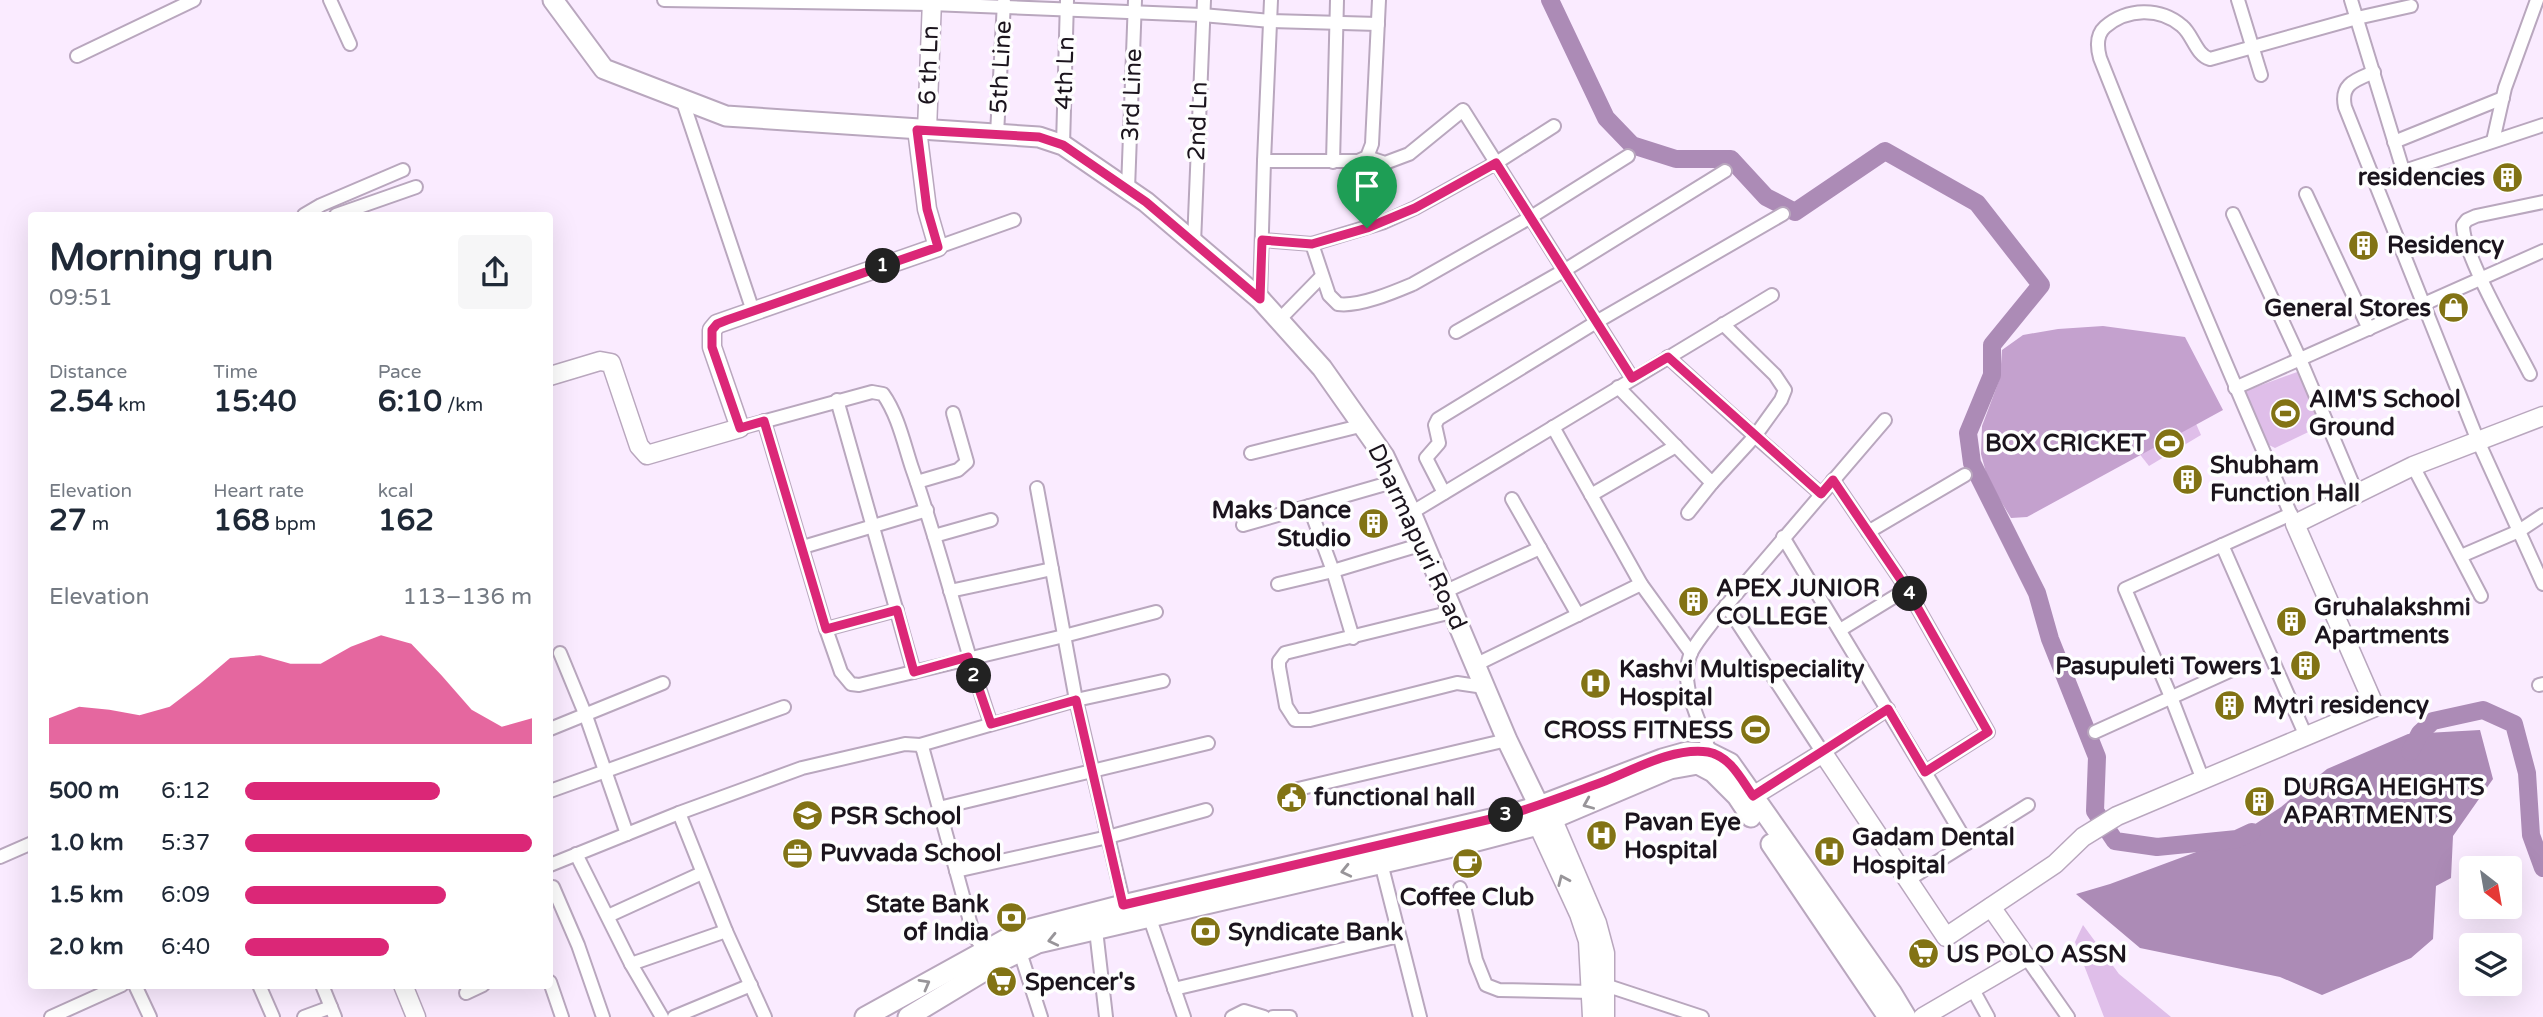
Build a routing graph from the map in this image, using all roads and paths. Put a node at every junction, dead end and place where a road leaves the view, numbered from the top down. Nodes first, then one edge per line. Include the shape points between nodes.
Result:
1 (194, 0) edge
2 (330, 0) edge
3 (553, 0) edge
4 (664, 0) edge
5 (715, 0) edge
6 (1204, 0) edge
7 (1271, 0) edge
8 (1338, 0) edge
9 (1379, 0) edge
10 (2238, 0) edge
11 (2351, 0) edge
12 (2537, 0) edge
13 (783, 1) edge
14 (846, 1) edge
15 (931, 2) edge
16 (1004, 4) edge
17 (1067, 5) edge
18 (1135, 6) edge
19 (2411, 6) dead end
20 (1202, 15) junction
21 (2357, 18) junction
22 (1271, 21) junction
23 (1337, 23) junction
24 (1378, 24) junction
25 (350, 44) dead end
26 (2252, 47) junction
27 (77, 56) dead end
28 (2374, 72) junction
29 (2261, 75) dead end
30 (2503, 98) junction
31 (682, 99) junction
32 (2543, 125) edge
33 (1554, 126) dead end
34 (922, 130) junction
35 (997, 134) junction
36 (2493, 141) junction
37 (2394, 142) junction
38 (1063, 145) junction
39 (1628, 156) dead end
40 (1367, 157) junction
41 (1264, 161) junction
42 (1333, 162) junction
43 (1496, 163) junction
44 (402, 170) dead end
45 (2403, 170) junction
46 (1725, 171) dead end
47 (2374, 181) junction
48 (416, 187) dead end
49 (1128, 190) junction
50 (2306, 194) dead end
51 (2543, 202) edge
52 (309, 212) edge
53 (345, 212) edge
54 (1783, 214) dead end
55 (2233, 214) dead end
56 (1531, 217) junction
57 (1014, 220) dead end
58 (1262, 240) junction
59 (1194, 243) junction
60 (1312, 244) junction
61 (938, 247) junction
62 (2543, 251) edge
63 (1565, 270) junction
64 (1322, 276) junction
65 (2482, 279) junction
66 (1772, 295) dead end
67 (1260, 299) junction
68 (2423, 305) junction
69 (753, 311) junction
70 (1279, 320) junction
71 (1598, 321) junction
72 (1723, 324) junction
73 (2369, 329) junction
74 (1456, 332) dead end
75 (1668, 357) junction
76 (2300, 359) junction
77 (2530, 374) dead end
78 (553, 375) edge
79 (1632, 378) junction
80 (1618, 387) junction
81 (2235, 388) junction
82 (837, 400) junction
83 (953, 413) dead end
84 (2543, 416) edge
85 (1885, 420) dead end
86 (764, 421) junction
87 (1364, 425) junction
88 (1553, 427) junction
89 (740, 428) junction
90 (1755, 436) junction
91 (2478, 441) junction
92 (1676, 446) junction
93 (1251, 453) dead end
94 (2413, 466) junction
95 (1965, 475) dead end
96 (1833, 480) junction
97 (1395, 481) junction
98 (917, 482) junction
99 (1712, 483) junction
100 (1037, 488) dead end
101 (1444, 493) junction
102 (1821, 494) junction
103 (2357, 494) junction
104 (1591, 495) junction
105 (1512, 499) dead end
106 (1310, 506) junction
107 (927, 510) junction
108 (1411, 513) junction
109 (1688, 513) dead end
110 (2543, 515) edge
111 (2293, 519) junction
112 (991, 520) dead end
113 (874, 525) junction
114 (1243, 526) dead end
115 (1868, 531) junction
116 (2519, 531) junction
117 (934, 536) junction
118 (1783, 537) junction
119 (1423, 544) junction
120 (2222, 545) junction
121 (803, 547) junction
122 (1540, 548) junction
123 (2460, 556) junction
124 (1052, 569) junction
125 (1333, 571) junction
126 (1278, 584) dead end
127 (1641, 584) junction
128 (2543, 584) edge
129 (1907, 589) junction
130 (950, 591) junction
131 (1444, 592) junction
132 (2482, 596) dead end
133 (1726, 605) junction
134 (897, 610) junction
135 (1156, 612) dead end
136 (1452, 612) junction
137 (1578, 615) junction
138 (826, 629) junction
139 (1840, 630) junction
140 (1064, 636) junction
141 (1353, 638) junction
142 (560, 653) dead end
143 (1690, 653) junction
144 (968, 657) junction
145 (1475, 665) junction
146 (2234, 669) dead end
147 (914, 672) junction
148 (1163, 681) dead end
149 (663, 683) dead end
150 (1484, 687) junction
151 (2171, 697) junction
152 (1076, 700) junction
153 (785, 707) dead end
154 (1888, 709) junction
155 (586, 716) junction
156 (991, 724) junction
157 (553, 728) edge
158 (2095, 732) dead end
159 (2305, 734) junction
160 (1507, 740) junction
161 (1208, 743) dead end
162 (920, 745) junction
163 (1710, 752) junction
164 (1822, 752) junction
165 (605, 769) junction
166 (1092, 770) junction
167 (1713, 772) junction
168 (1925, 772) junction
169 (2203, 780) junction
170 (1298, 789) dead end
171 (553, 790) edge
172 (1753, 796) junction
173 (2028, 804) dead end
174 (939, 808) junction
175 (1206, 810) dead end
176 (1541, 812) junction
177 (679, 813) junction
178 (627, 834) junction
179 (1108, 837) junction
180 (1967, 843) junction
181 (28, 845) edge
182 (576, 854) junction
183 (0, 857) edge
184 (1381, 863) junction
185 (553, 864) edge
186 (956, 871) junction
187 (702, 873) junction
188 (1908, 880) junction
189 (553, 887) dead end
190 (1460, 888) dead end
191 (1991, 907) junction
192 (1125, 913) junction
193 (608, 916) junction
194 (1149, 916) junction
195 (1096, 929) junction
196 (726, 931) junction
197 (1399, 936) junction
198 (985, 950) junction
199 (1020, 952) junction
200 (2026, 957) junction
201 (631, 964) junction
202 (751, 985) junction
203 (1598, 988) junction
204 (1972, 988) junction
205 (112, 989) edge
206 (137, 989) edge
207 (261, 989) edge
208 (324, 989) edge
209 (406, 989) edge
210 (474, 989) edge
211 (552, 989) edge
212 (1174, 989) junction
213 (466, 993) dead end
214 (333, 1012) edge
215 (1180, 1016) edge
216 (51, 1017) edge
217 (150, 1017) edge
218 (273, 1017) edge
219 (304, 1017) edge
220 (416, 1017) edge
221 (562, 1017) edge
222 (603, 1017) edge
223 (662, 1017) edge
224 (674, 1017) edge
225 (765, 1017) edge
226 (865, 1017) edge
227 (908, 1017) edge
228 (1041, 1017) edge
229 (1106, 1017) edge
230 (1232, 1017) edge
231 (1264, 1017) edge
232 (1273, 1017) edge
233 (1290, 1017) edge
234 (1420, 1017) edge
235 (1592, 1017) edge
236 (1605, 1017) edge
237 (1702, 1017) edge
238 (1888, 1017) edge
239 (1906, 1017) edge
240 (1923, 1017) edge
241 (1988, 1017) edge
242 (2068, 1017) edge

1 - 27 street
2 - 25 street
3 - 31 main road, Dharmapuri Road via 604,69
4 - 5 street
5 - 13 street
6 - 20 street, 2nd Ln
7 - 22 street
8 - 23 street
9 - 24 street
10 - 26 street
11 - 21 street
12 - 30 street
13 - 14 street
14 - 15 street
15 - 16 street
15 - 34 street, 6 th Ln
16 - 17 street
16 - 35 street, 5th Line
17 - 18 street
17 - 38 street, 4th Ln
18 - 20 street
18 - 49 street, 3rd Line
19 - 21 street
20 - 22 street
20 - 59 street, 2nd Ln
21 - 26 street
21 - 28 street
22 - 23 street
22 - 41 street
23 - 24 street
23 - 42 street
24 - 40 street via 1372,144
26 - 29 street
26 - 81 street via 2206,59 2182,26 2163,14 2142,11 2118,18 2103,29 2097,47
28 - 37 street
28 - 47 street via 2349,83 2343,97
30 - 36 street
30 - 37 street
31 - 34 main road, Dharmapuri Road via 726,116
31 - 69 street
32 - 36 street
33 - 43 street
34 - 35 main road, Dharmapuri Road
34 - 61 street, 6 th Ln via 927,209
35 - 38 main road, Dharmapuri Road via 1039,137
36 - 45 street
37 - 45 street
38 - 49 main road, Dharmapuri Road
39 - 56 street
40 - 42 street
40 - 43 street via 1385,163 1409,154 1463,110
41 - 42 street
41 - 58 street
43 - 56 street
43 - 60 street via 1415,208
44 - 52 street
45 - 47 street
46 - 63 street
47 - 68 street
48 - 53 street
49 - 59 main road, Dharmapuri Road
50 - 73 street
51 - 65 street via 2465,222 2463,233
54 - 71 street
55 - 76 street
56 - 63 street
56 - 64 street via 1396,291 1343,305 1329,295
57 - 61 street
58 - 60 street
58 - 67 street
59 - 67 main road, Dharmapuri Road
60 - 64 street
61 - 69 street
62 - 65 street
63 - 71 street
63 - 74 street
64 - 70 street
65 - 68 street
65 - 77 street
66 - 72 street
67 - 70 main road, Dharmapuri Road
68 - 73 street
68 - 91 street
69 - 89 street via 712,330 712,347
70 - 87 main road, Dharmapuri Road
71 - 79 street
71 - 101 street via 1438,419 1439,443 1426,458
72 - 75 street
72 - 90 street via 1775,375 1784,390
73 - 76 street
75 - 79 street
75 - 90 street
76 - 81 street
76 - 103 street
78 - 89 street via 600,360 611,363 639,446 648,455
79 - 80 street
80 - 88 street
80 - 92 street
81 - 111 street
82 - 86 street
82 - 98 street via 872,391 883,394
82 - 113 street
83 - 98 street via 967,462 958,470
84 - 91 street
85 - 96 street
86 - 89 street
86 - 121 street
87 - 93 street
87 - 97 main road, Dharmapuri Road
88 - 101 street
88 - 104 street
90 - 99 street
90 - 102 street
91 - 94 street
91 - 116 street
92 - 99 street
92 - 104 street
94 - 103 street
94 - 123 street
95 - 115 street
96 - 102 street
96 - 115 street
97 - 106 street
97 - 108 main road, Dharmapuri Road
98 - 107 street
99 - 109 street
100 - 124 street
101 - 108 street
102 - 118 street
103 - 111 street
104 - 127 street
105 - 122 street
106 - 114 street
106 - 125 street
107 - 113 street
107 - 117 street
108 - 119 main road, Dharmapuri Road
110 - 116 street
111 - 120 street
111 - 159 street via 2375,707
112 - 117 street
113 - 121 street
113 - 134 street
115 - 129 street
116 - 123 street
116 - 128 street
117 - 130 street
118 - 133 street
118 - 139 street
119 - 125 street
119 - 131 main road, Dharmapuri Road
120 - 151 street via 2124,589
120 - 159 street
121 - 138 street
122 - 131 street
122 - 137 street
123 - 132 street
124 - 130 street
124 - 140 street
125 - 126 street
125 - 141 street
127 - 137 street
127 - 143 street
129 - 139 street
129 - 168 street via 1988,732
130 - 144 street
131 - 136 main road, Dharmapuri Road
133 - 143 street
133 - 164 street
134 - 138 street
134 - 147 street
135 - 140 street
136 - 141 street
136 - 145 main road, Dharmapuri Road
137 - 145 street
138 - 147 street via 841,672 851,684
139 - 154 street
140 - 144 street
140 - 152 street
141 - 150 street via 1281,656 1286,706 1295,720 1457,683
142 - 155 street
143 - 163 street via 1691,700
144 - 147 street
144 - 156 street
145 - 150 main road, Dharmapuri Road
146 - 151 street
148 - 152 street
149 - 155 street
150 - 160 main road, Dharmapuri Road
151 - 158 street
151 - 169 street
152 - 156 street
152 - 166 street
153 - 165 street
154 - 164 street
154 - 168 street
155 - 157 street
155 - 165 street
156 - 162 street
159 - 169 street
160 - 170 street
160 - 176 main road, Dharmapuri Road
161 - 166 street
162 - 174 street
162 - 177 street via 905,744 802,768
163 - 167 street
163 - 172 main road via 1730,763
163 - 176 main road via 1662,759
164 - 172 street
164 - 188 street
165 - 171 street
165 - 178 street
166 - 174 street
166 - 179 street
167 -> 176 main road via 1698,764 1670,769
167 - 238 main road via 1737,796
168 - 180 street
169 - 191 street via 2117,816 2083,836 2055,864
172 - 239 main road
173 - 180 street
174 - 186 street
175 - 179 street
176 - 184 main road
176 - 192 main road
176 - 203 street via 1588,942
177 - 178 street
177 - 187 street
178 - 182 street
179 - 186 street
179 - 192 street
180 - 188 street
181 - 183 street
182 - 185 street
182 - 193 street
184 -> 194 main road
184 - 197 street
186 - 198 street via 974,936
187 - 193 street
187 - 196 street
188 - 191 street via 1946,937
189 - 222 street
190 - 203 street via 1486,985 1499,990
191 - 200 street
192 - 194 main road
192 - 195 main road
192 - 198 main road via 1019,932
193 - 201 street
194 - 212 street
195 -> 199 main road
195 - 229 street
196 - 201 street
196 - 202 street
197 - 212 street
197 - 234 street
226 -> 198 main road
199 - 227 main road
199 - 228 street
200 - 204 street
200 - 242 street
201 - 223 street
202 - 224 street
202 - 225 street
203 - 235 street
203 - 236 street
203 - 237 street
204 - 240 street
204 - 241 street
205 - 216 street
206 - 217 street
207 - 218 street
208 - 214 street
209 - 220 street
210 - 213 street
211 - 221 street
212 - 215 street
214 - 219 street
230 - 231 street via 1244,1012
232 - 233 street

